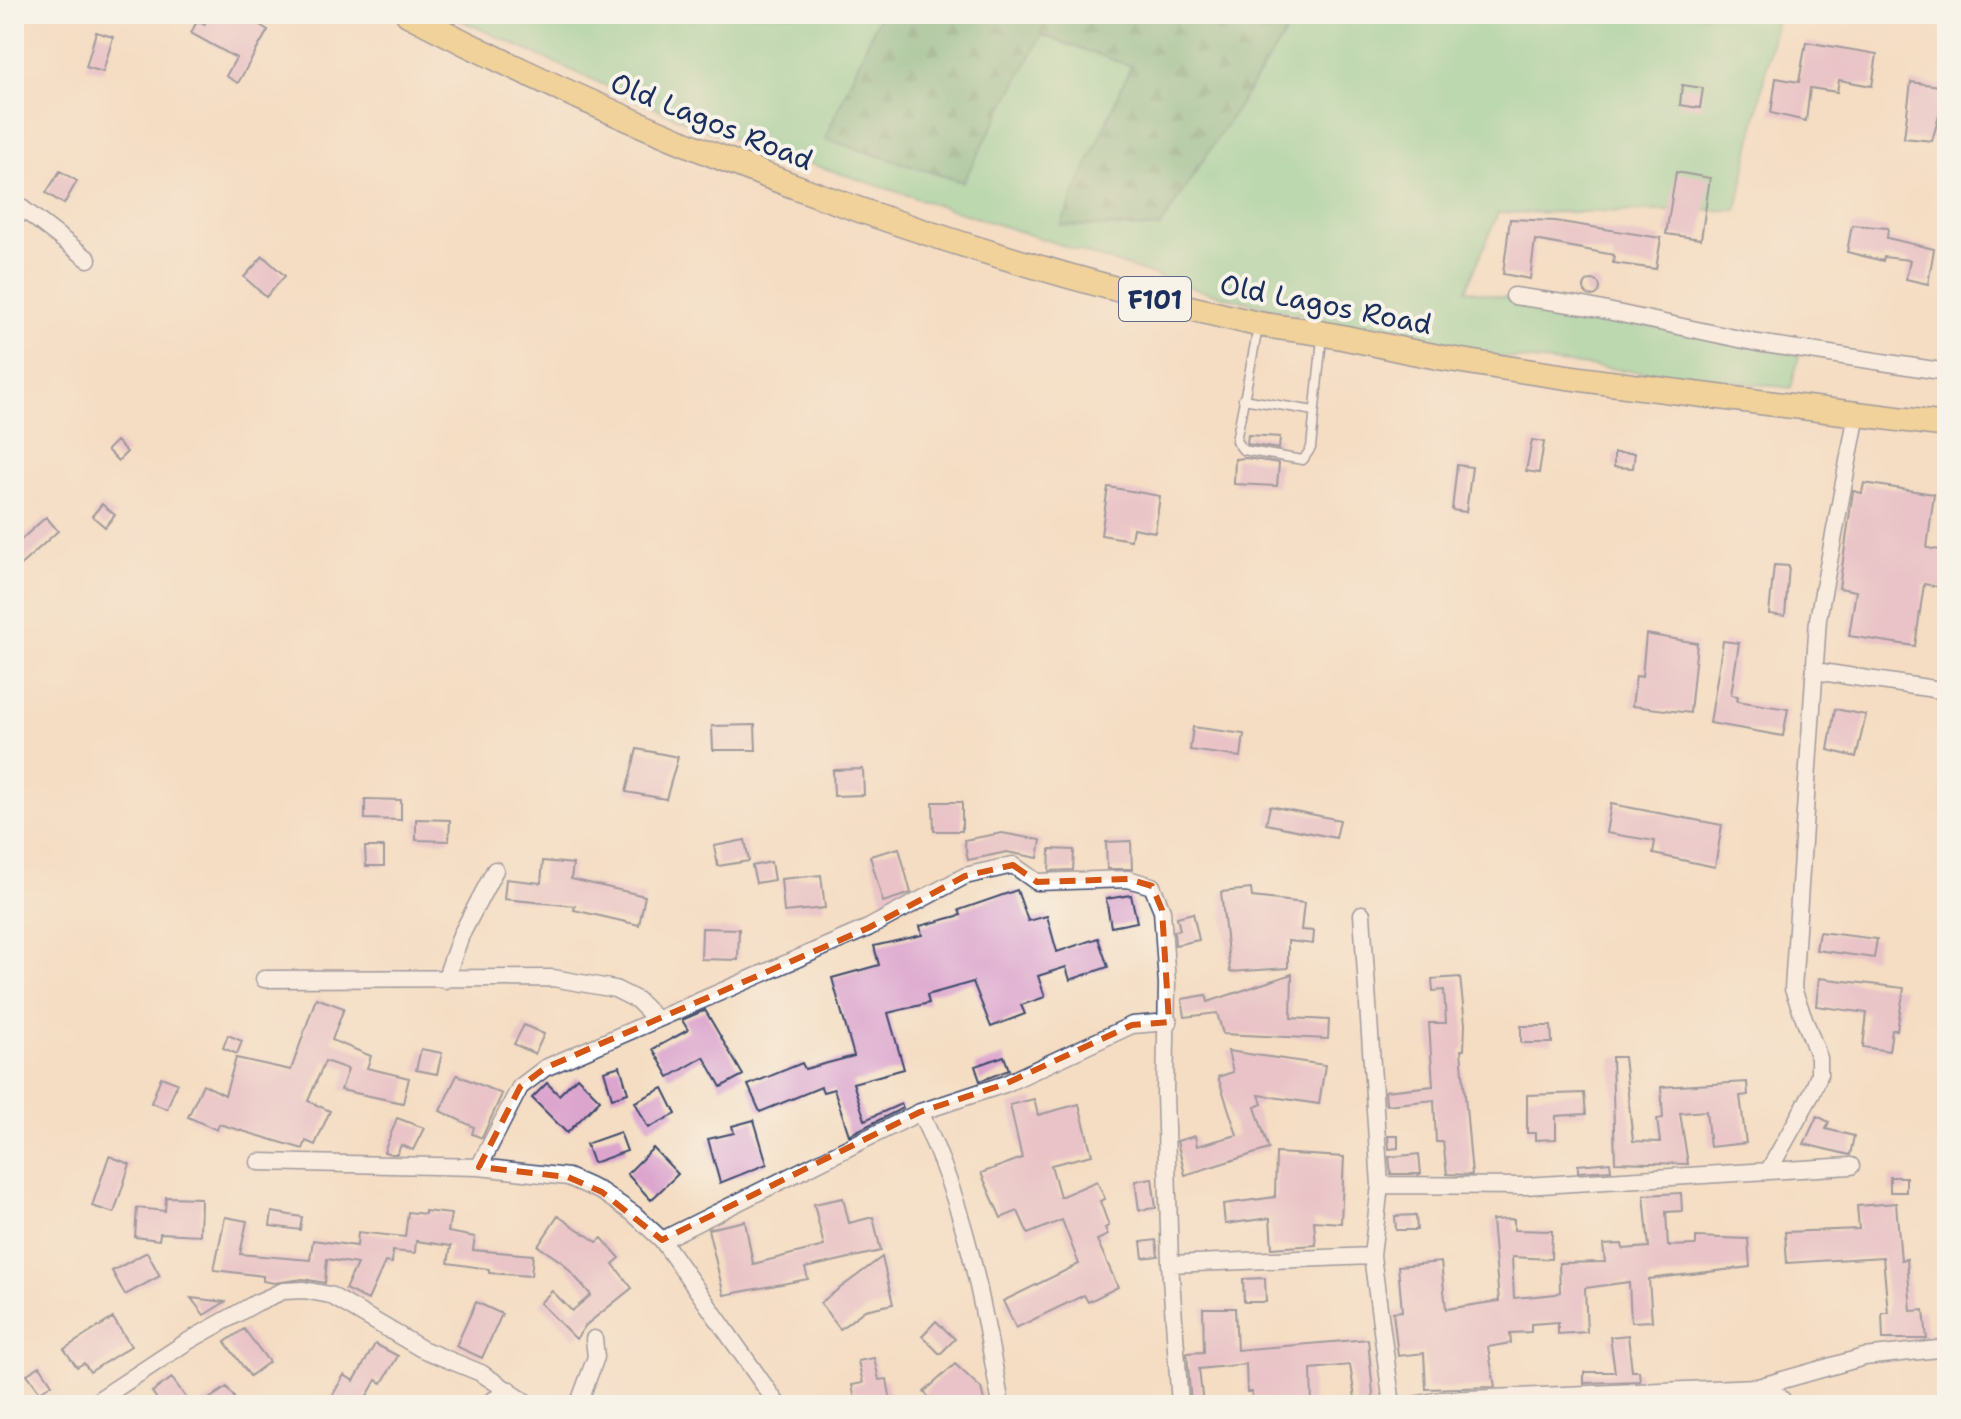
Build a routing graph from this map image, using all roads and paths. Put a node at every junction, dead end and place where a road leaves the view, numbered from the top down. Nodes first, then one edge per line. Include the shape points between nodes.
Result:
1 (408, 14) edge
2 (14, 202) edge
3 (88, 259) dead end
4 (1514, 296) dead end
5 (1258, 324) junction
6 (1322, 333) junction
7 (1947, 372) edge
8 (1243, 399) junction
9 (1314, 411) junction
10 (1857, 414) junction
11 (1947, 425) edge
12 (1815, 671) junction
13 (1947, 691) edge
14 (495, 870) dead end
15 (1362, 914) dead end
16 (264, 979) dead end
17 (445, 980) junction
18 (656, 1019) junction
19 (1169, 1022) junction
20 (920, 1112) junction
21 (259, 1162) dead end
22 (1851, 1166) dead end
23 (479, 1167) junction
24 (1769, 1170) junction
25 (1380, 1185) junction
26 (662, 1240) junction
27 (1372, 1256) junction
28 (1170, 1264) junction
29 (594, 1339) dead end
30 (1947, 1348) edge
31 (1796, 1376) junction
32 (1758, 1387) junction
33 (510, 1390) junction
34 (91, 1405) edge
35 (485, 1405) edge
36 (530, 1405) edge
37 (578, 1405) edge
38 (778, 1405) edge
39 (1001, 1405) edge
40 (1180, 1405) edge
41 (1392, 1405) edge
42 (1413, 1405) edge
43 (1786, 1405) edge

1 - 5 main road, Old Lagos Road / F101 via 576,97 825,199 935,239
2 - 3 street
4 - 7 street via 1758,343
5 - 6 main road, Old Lagos Road / F101
5 - 8 lane
6 - 9 lane
6 - 10 main road, Old Lagos Road / F101 via 1565,377
8 - 9 lane
8 - 9 lane via 1238,446 1303,460 1310,454
10 - 11 main road, Old Lagos Road / F101
10 - 12 street via 1821,598
12 - 13 street
12 - 24 street via 1793,989 1819,1058 1819,1075
14 - 17 street via 461,935
15 - 25 street
16 - 17 street
17 - 18 street via 553,978 615,989 637,1000
18 - 19 street via 868,928 965,876 1013,865 1037,882 1128,879 1152,886 1162,910
18 - 23 street via 545,1068 520,1087
19 - 20 street via 1132,1025 1005,1084
19 - 28 street via 1165,1094
20 - 26 street
20 - 39 street via 965,1222
21 - 23 street
22 - 24 street
23 - 26 street via 568,1177 613,1199
24 - 25 street via 1525,1186
25 - 27 street
26 - 38 street
27 - 28 street
27 - 41 street
28 - 40 street
29 - 37 street via 596,1357
30 - 31 street via 1886,1353
31 - 32 street
31 - 43 street
32 - 42 street
32 - 43 street via 1775,1392
33 - 34 street via 422,1349 330,1295 304,1290 283,1291 256,1303
33 - 35 street
33 - 36 street

